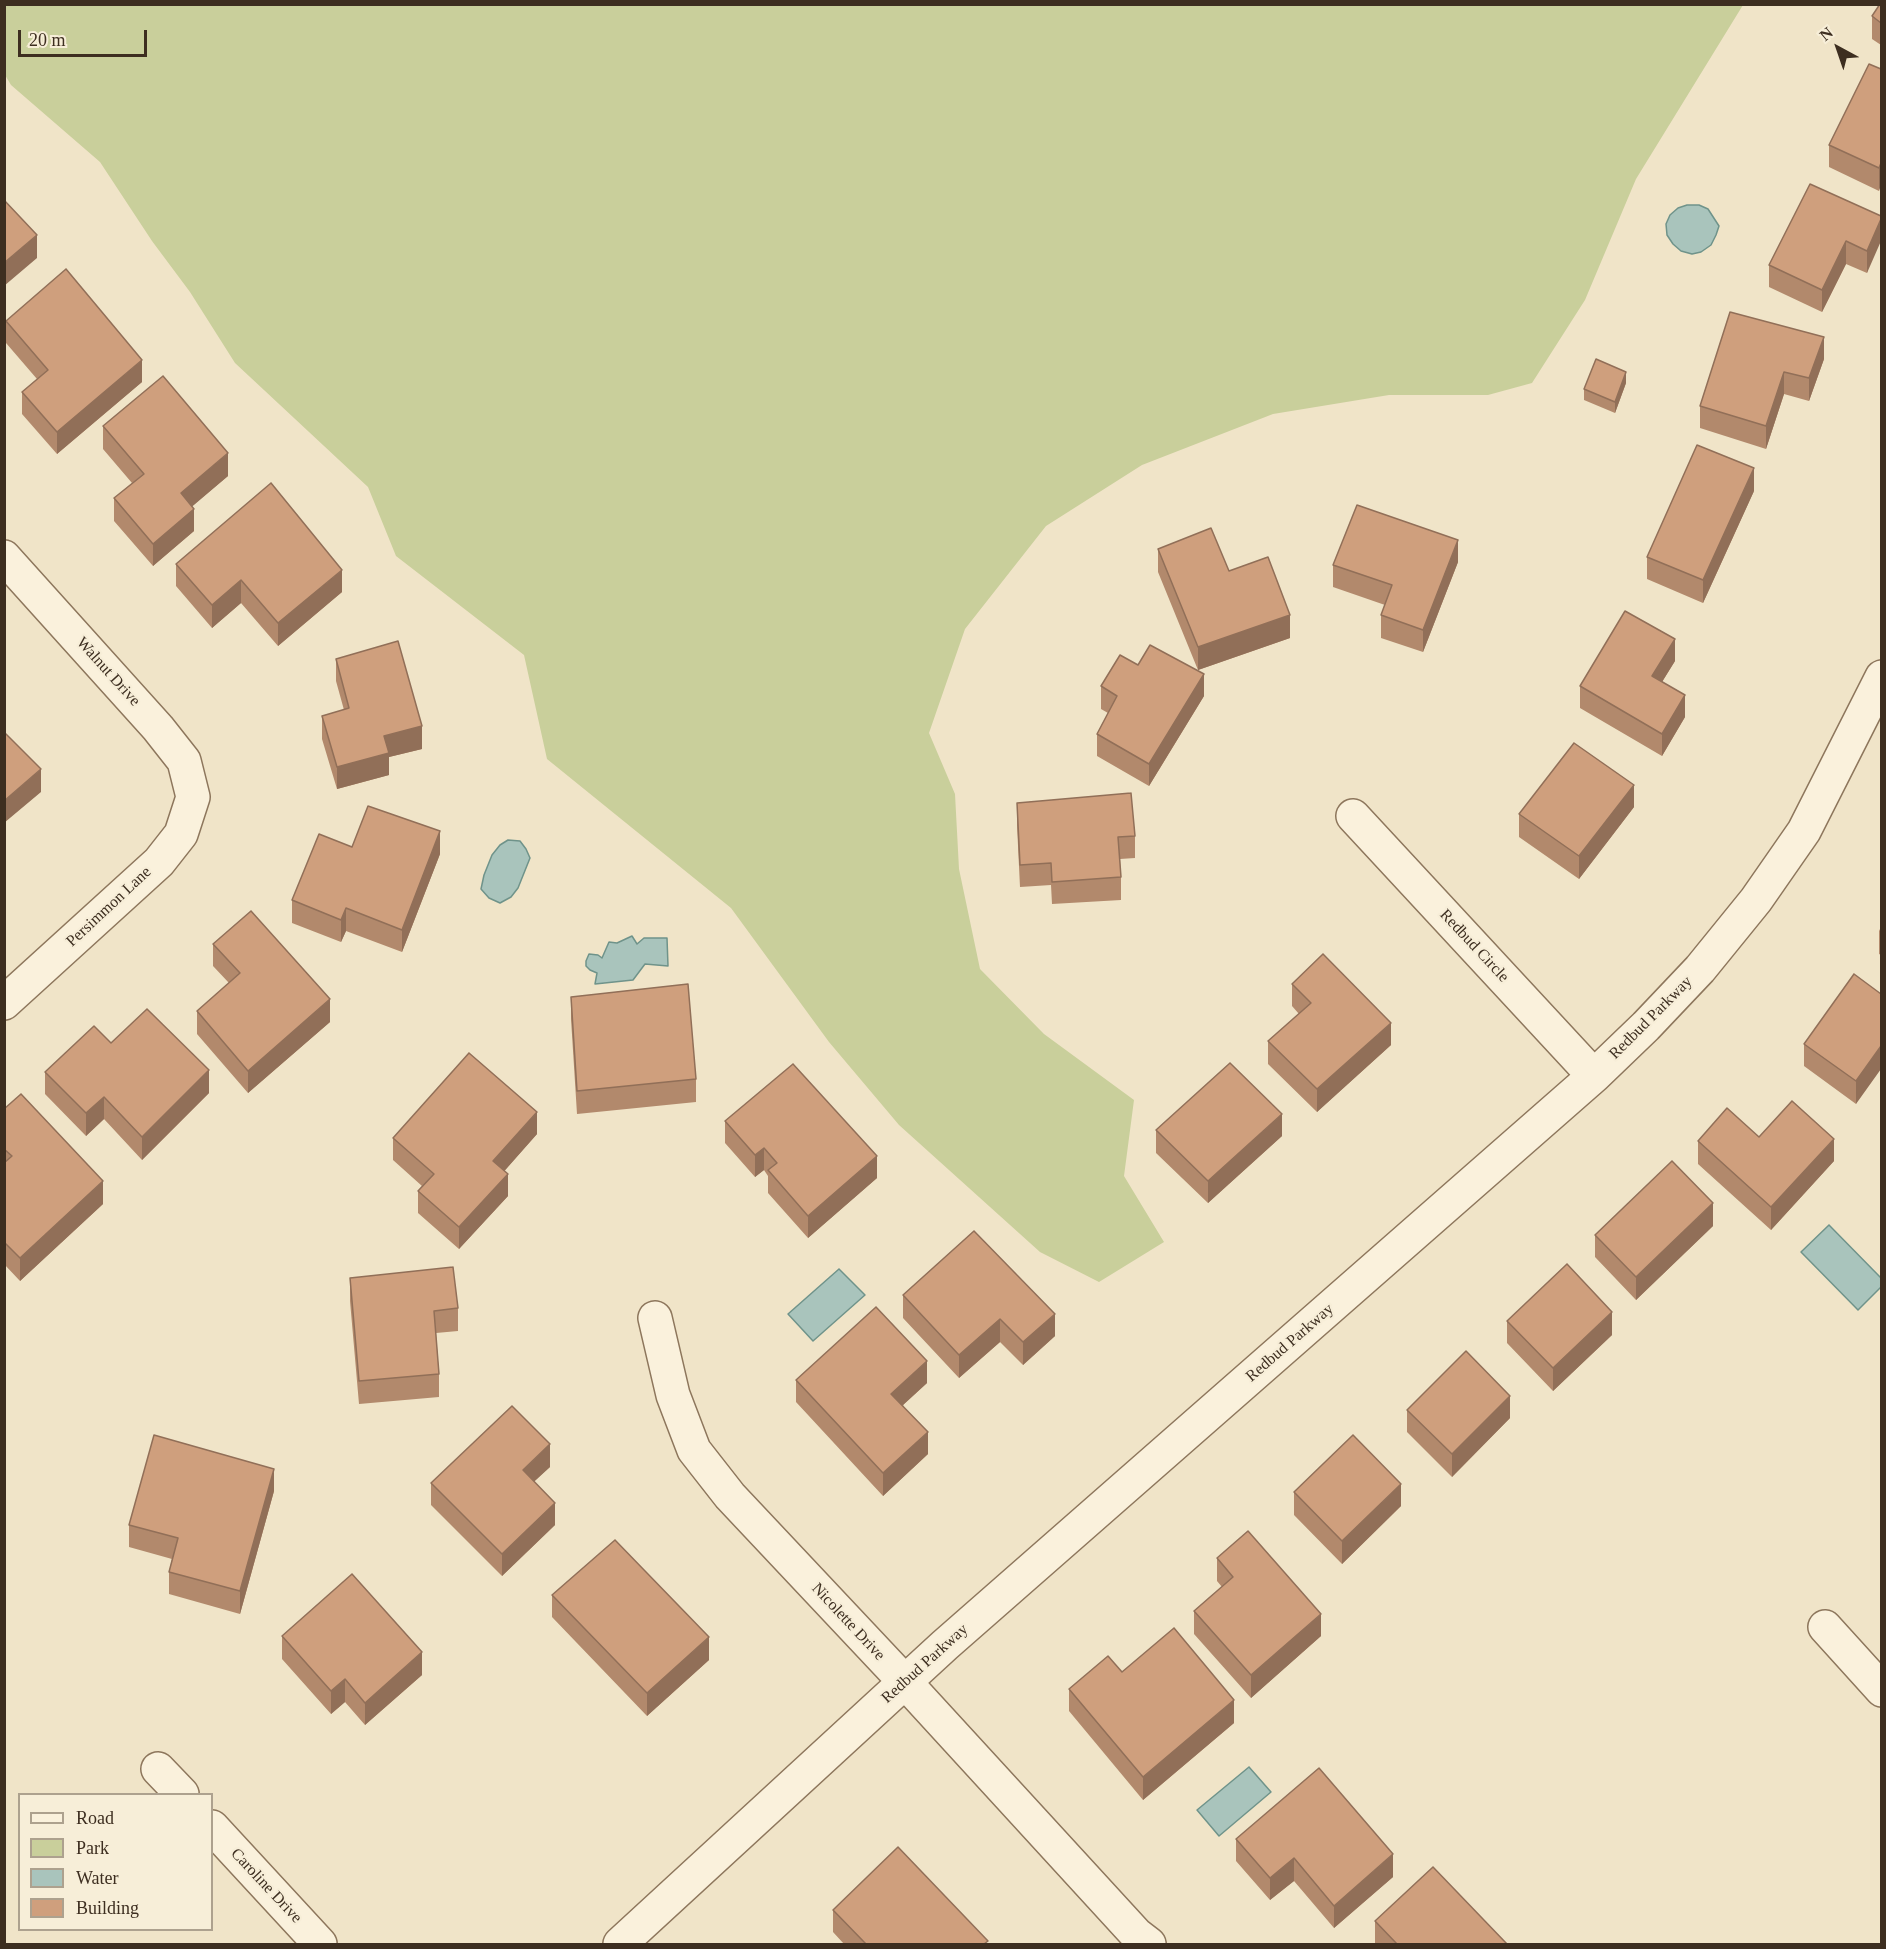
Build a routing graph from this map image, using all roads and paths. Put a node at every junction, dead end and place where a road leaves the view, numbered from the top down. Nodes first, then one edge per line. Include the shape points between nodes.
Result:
1 (4, 557) edge
2 (1881, 677) edge
3 (194, 797) joint
4 (1353, 816) dead end
5 (4, 1004) edge
6 (1594, 1076) junction
7 (655, 1318) dead end
8 (1825, 1627) dead end
9 (905, 1682) junction
10 (1881, 1690) edge
11 (158, 1769) dead end
12 (181, 1793) edge
13 (213, 1828) edge
14 (320, 1944) edge
15 (620, 1944) edge
16 (1149, 1944) edge

1 - 3 street, Walnut Drive via 158,728 184,761
2 - 6 street, Redbud Parkway via 1803,831 1756,900 1700,969
3 - 5 street, Persimmon Lane via 181,834 159,862
4 - 6 street, Redbud Circle
6 - 9 street, Redbud Parkway
7 - 9 street, Nicolette Drive via 673,1395 694,1450 730,1496
8 - 10 street
9 - 15 street, Redbud Parkway
9 - 16 street, Nicolette Drive
11 - 12 street
13 - 14 street, Caroline Drive

